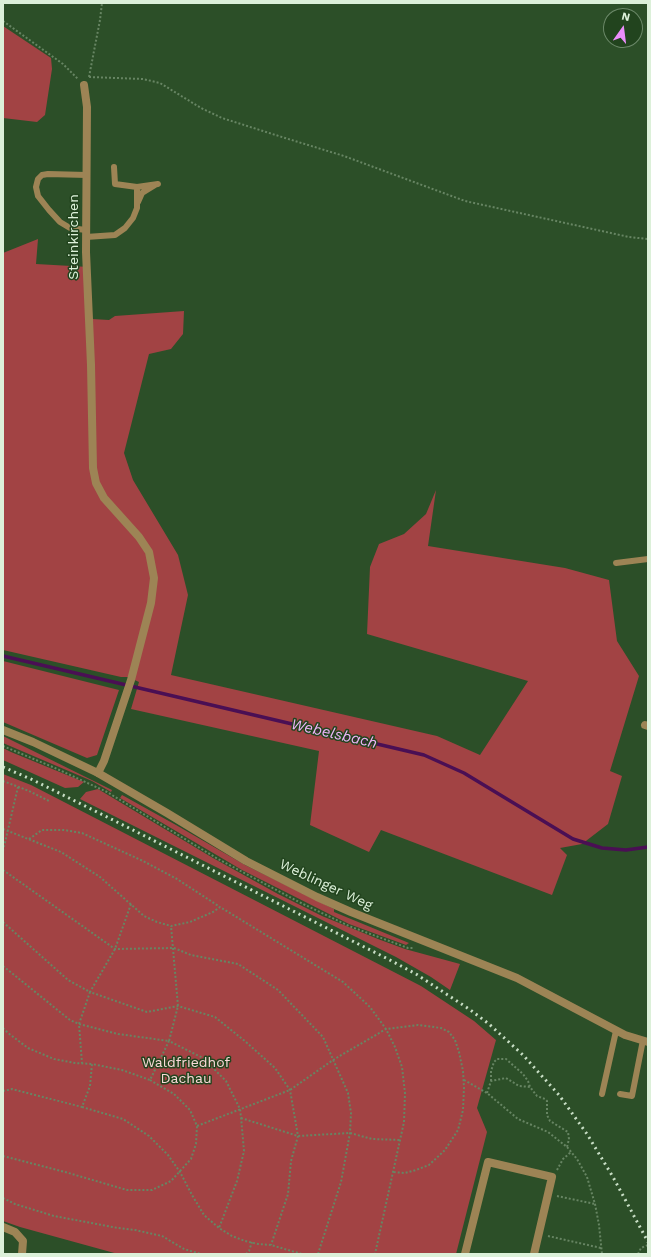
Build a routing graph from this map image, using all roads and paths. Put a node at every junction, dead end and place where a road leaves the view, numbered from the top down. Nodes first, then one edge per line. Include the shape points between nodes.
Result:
1 (102, 3) edge
2 (3, 21) edge
3 (89, 77) junction
4 (84, 85) junction
5 (114, 167) dead end
6 (87, 175) junction
7 (137, 187) junction
8 (137, 205) junction
9 (86, 233) junction
10 (648, 240) edge
11 (648, 559) edge
12 (616, 563) dead end
13 (3, 730) edge
14 (3, 746) edge
15 (98, 773) junction
16 (3, 781) edge
17 (89, 783) dead end
18 (18, 787) junction
19 (49, 801) dead end
20 (3, 829) edge
21 (8, 830) junction
22 (29, 839) junction
23 (3, 851) edge
24 (3, 870) edge
25 (131, 904) junction
26 (220, 907) junction
27 (3, 922) edge
28 (171, 926) junction
29 (174, 948) junction
30 (115, 949) junction
31 (3, 966) edge
32 (90, 992) junction
33 (178, 1006) junction
34 (79, 1024) junction
35 (3, 1028) edge
36 (386, 1030) junction
37 (616, 1030) junction
38 (645, 1041) edge
39 (169, 1042) junction
40 (333, 1060) junction
41 (82, 1062) junction
42 (92, 1064) junction
43 (150, 1080) junction
44 (464, 1080) junction
45 (491, 1081) junction
46 (530, 1088) junction
47 (290, 1090) junction
48 (3, 1091) edge
49 (487, 1092) junction
50 (602, 1094) dead end
51 (620, 1094) dead end
52 (82, 1107) junction
53 (240, 1109) junction
54 (241, 1118) junction
55 (197, 1126) junction
56 (350, 1133) junction
57 (298, 1136) junction
58 (400, 1140) junction
59 (567, 1147) junction
60 (571, 1152) junction
61 (3, 1156) edge
62 (180, 1172) junction
63 (393, 1172) junction
64 (552, 1177) junction
65 (549, 1194) junction
66 (3, 1198) edge
67 (595, 1204) junction
68 (3, 1227) edge
69 (219, 1228) junction
70 (539, 1234) junction
71 (252, 1242) junction
72 (271, 1245) junction
73 (648, 1245) edge
74 (602, 1248) junction
75 (22, 1254) edge
76 (201, 1254) edge
77 (246, 1254) edge
78 (302, 1254) edge
79 (318, 1254) edge
80 (375, 1254) edge
81 (465, 1254) edge
82 (534, 1254) edge
83 (602, 1254) edge
84 (638, 1254) edge

1 - 3 path
2 - 4 path via 63,64
3 - 4 path
3 - 10 path via 143,79 160,83 222,118 344,156 465,201
4 - 6 street, Steinkirchen via 87,107
5 - 7 lane via 115,184
6 - 9 street, Steinkirchen
6 - 9 lane via 42,175 36,187 38,196 60,222
7 - 8 lane
7 - 8 lane via 158,184 142,193
8 - 9 lane via 125,228 115,234
9 - 15 street, Steinkirchen via 93,468 96,483 104,498 139,537 148,552 154,578 151,604 131,680
11 - 12 lane
13 - 15 street, Weblinger Weg
14 - 17 path
15 - 37 street, Weblinger Weg via 246,861 317,897 517,978
16 - 18 path
18 - 19 path
18 - 21 path
20 - 21 path
21 - 22 path
21 - 23 path
22 - 25 path via 74,860 100,877
22 - 26 path via 42,830 82,833 177,879
24 - 30 path
25 - 28 path via 144,916
25 - 30 path
26 - 28 path via 190,922
26 - 36 path via 343,982 370,1007
27 - 32 path via 68,980
28 - 29 path
29 - 30 path
29 - 33 path
29 - 40 path via 191,955 238,964 278,990 323,1037
30 - 32 path
31 - 34 path via 70,1020
32 - 33 path via 147,1012
32 - 34 path
33 - 39 path
33 - 47 path via 215,1017 275,1068
34 - 39 path via 118,1034
34 - 41 path
35 - 41 path via 28,1048 54,1059
36 - 40 path
36 - 44 path via 418,1025 433,1026 449,1032 459,1052
36 - 58 path via 402,1067 405,1093 404,1122
37 - 38 street, Weblinger Weg
37 - 50 lane
38 - 51 lane via 632,1096
39 - 43 path
39 - 53 path via 203,1058 226,1081
40 - 47 path
40 - 56 path via 348,1093
41 - 42 path
42 - 43 path via 122,1070
42 - 52 path via 90,1086
43 - 55 path via 174,1094 190,1110
44 - 49 path
44 - 63 path via 463,1110 458,1130 445,1150 429,1164 416,1170 405,1173
45 - 46 path via 506,1078 519,1086
45 - 46 path via 494,1062 497,1059 506,1059 523,1074
45 - 49 path
46 - 59 path via 537,1096 547,1101 547,1115 550,1121 568,1132
47 - 53 path
47 - 57 path
48 - 52 path via 12,1089
49 - 59 path via 518,1119 548,1132
52 - 62 path via 123,1119 150,1136
53 - 54 path
53 - 55 path
54 - 57 path
54 - 69 path via 244,1151 237,1181
55 - 62 path via 196,1144 191,1158
56 - 57 path
56 - 58 path via 372,1139
56 - 79 path via 341,1182
57 - 72 path via 288,1194
58 - 63 path
59 - 60 path
60 - 64 path via 563,1159
60 - 67 path via 587,1177
61 - 62 path via 127,1190 152,1190 171,1181
62 - 69 path via 204,1215
63 - 80 path
64 - 65 street
64 - 81 street via 488,1162
65 - 67 path
65 - 70 street
66 - 76 path via 54,1216 162,1236 184,1249
67 - 74 path
68 - 75 street via 15,1232 23,1241
69 - 71 path via 232,1236
70 - 74 path
70 - 82 street
71 - 72 path
71 - 77 path
72 - 78 path
73 - 84 path via 641,1248
74 - 83 path

